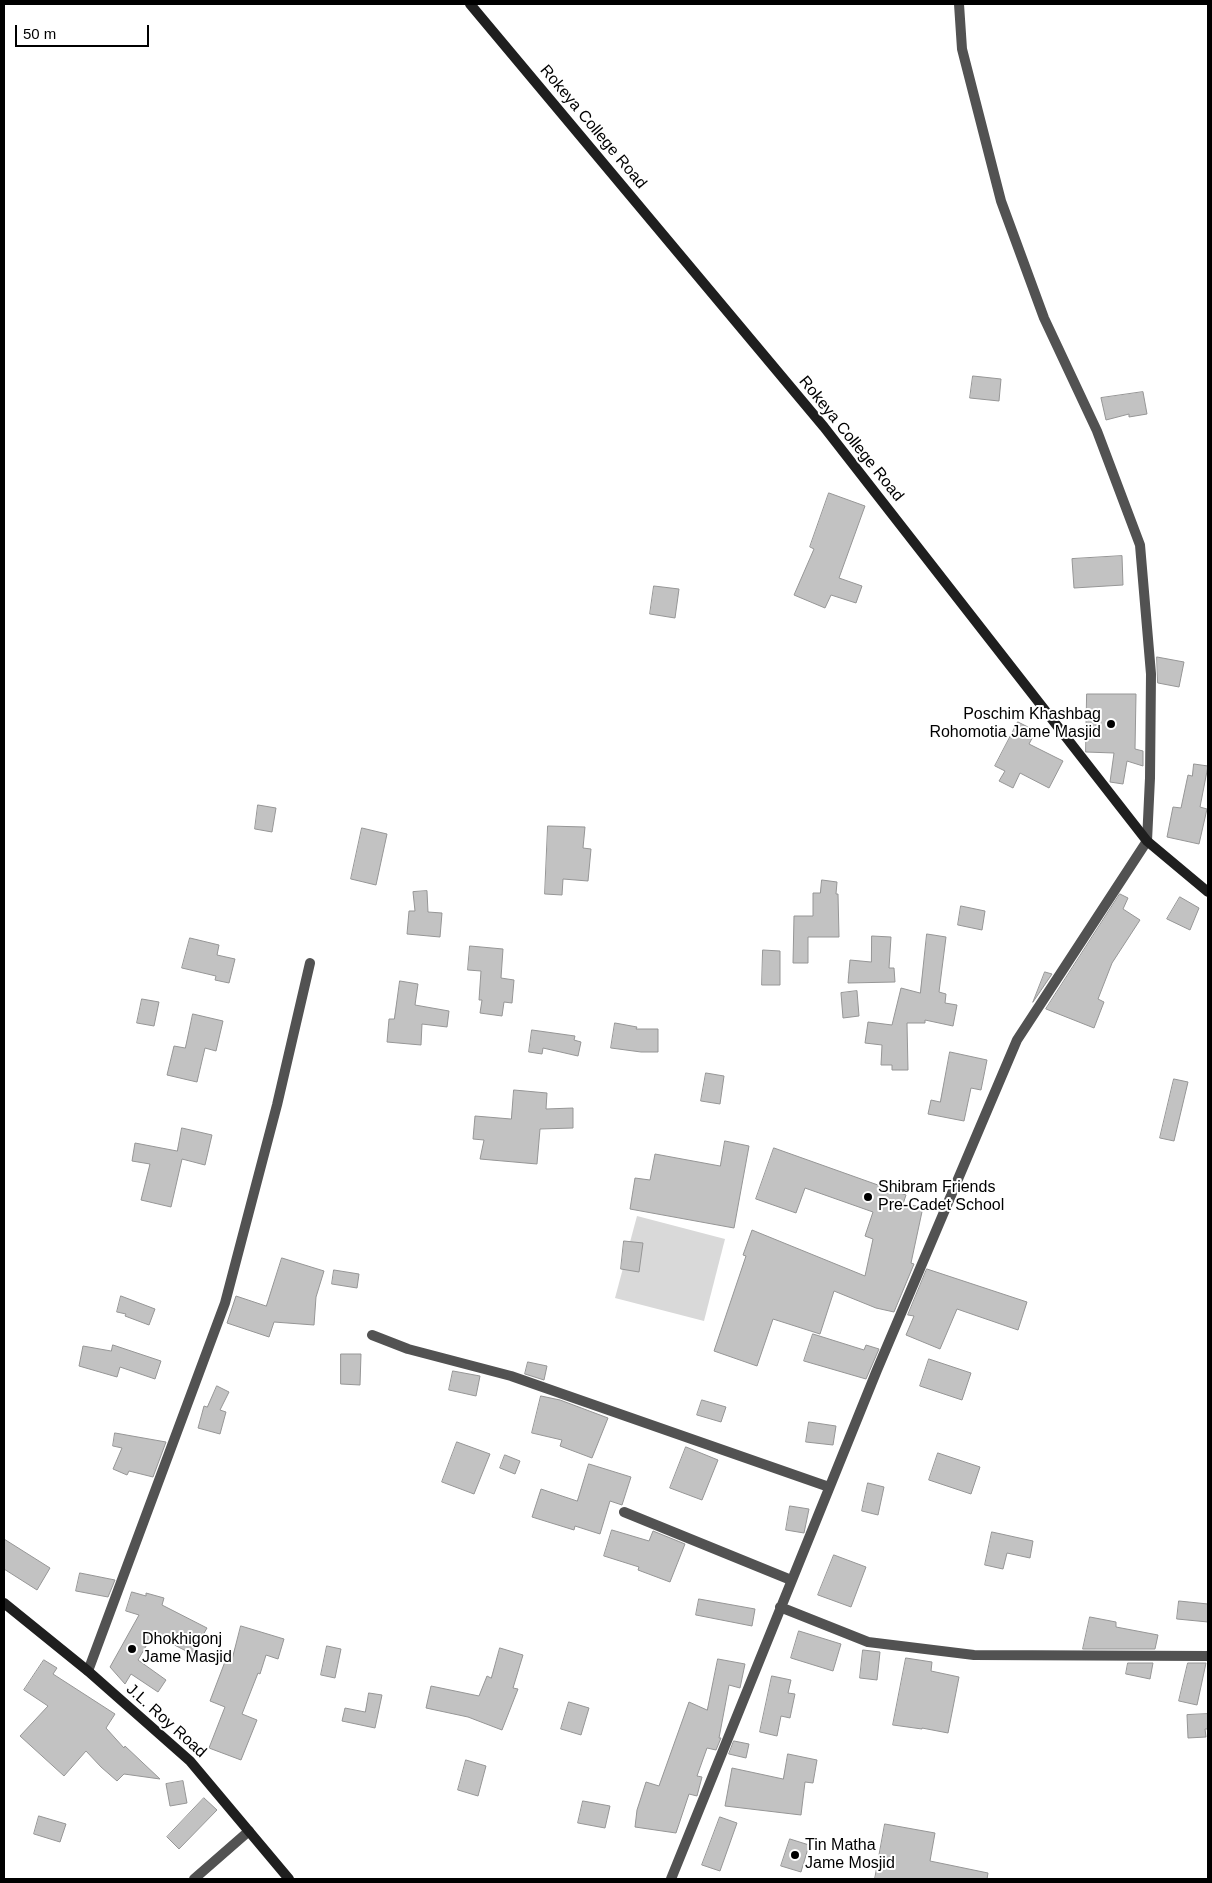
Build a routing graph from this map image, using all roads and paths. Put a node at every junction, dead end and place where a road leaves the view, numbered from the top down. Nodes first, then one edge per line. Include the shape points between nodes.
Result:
1 (470, 4) edge
2 (959, 4) edge
3 (1147, 841) junction
4 (1208, 892) edge
5 (310, 963) dead end
6 (372, 1336) dead end
7 (829, 1487) junction
8 (624, 1512) dead end
9 (791, 1580) junction
10 (4, 1603) edge
11 (780, 1607) junction
12 (1208, 1656) edge
13 (88, 1671) junction
14 (249, 1831) junction
15 (194, 1879) edge
16 (289, 1879) edge
17 (671, 1879) edge

1 - 3 street, Rokeya College Road via 824,427
2 - 3 street via 962,49 1002,201 1044,318 1096,431 1140,545 1151,674
3 - 4 street, Rokeya College Road
3 - 7 street via 1017,1040
5 - 13 street via 225,1303
6 - 7 street via 408,1349 511,1376
7 - 9 street
8 - 9 street
9 - 11 street
10 - 13 street, J.L. Roy Road
11 - 12 street via 868,1642 974,1655
11 - 17 street
13 - 14 street, J.L. Roy Road via 190,1761
14 - 15 street
14 - 16 street, J.L. Roy Road

